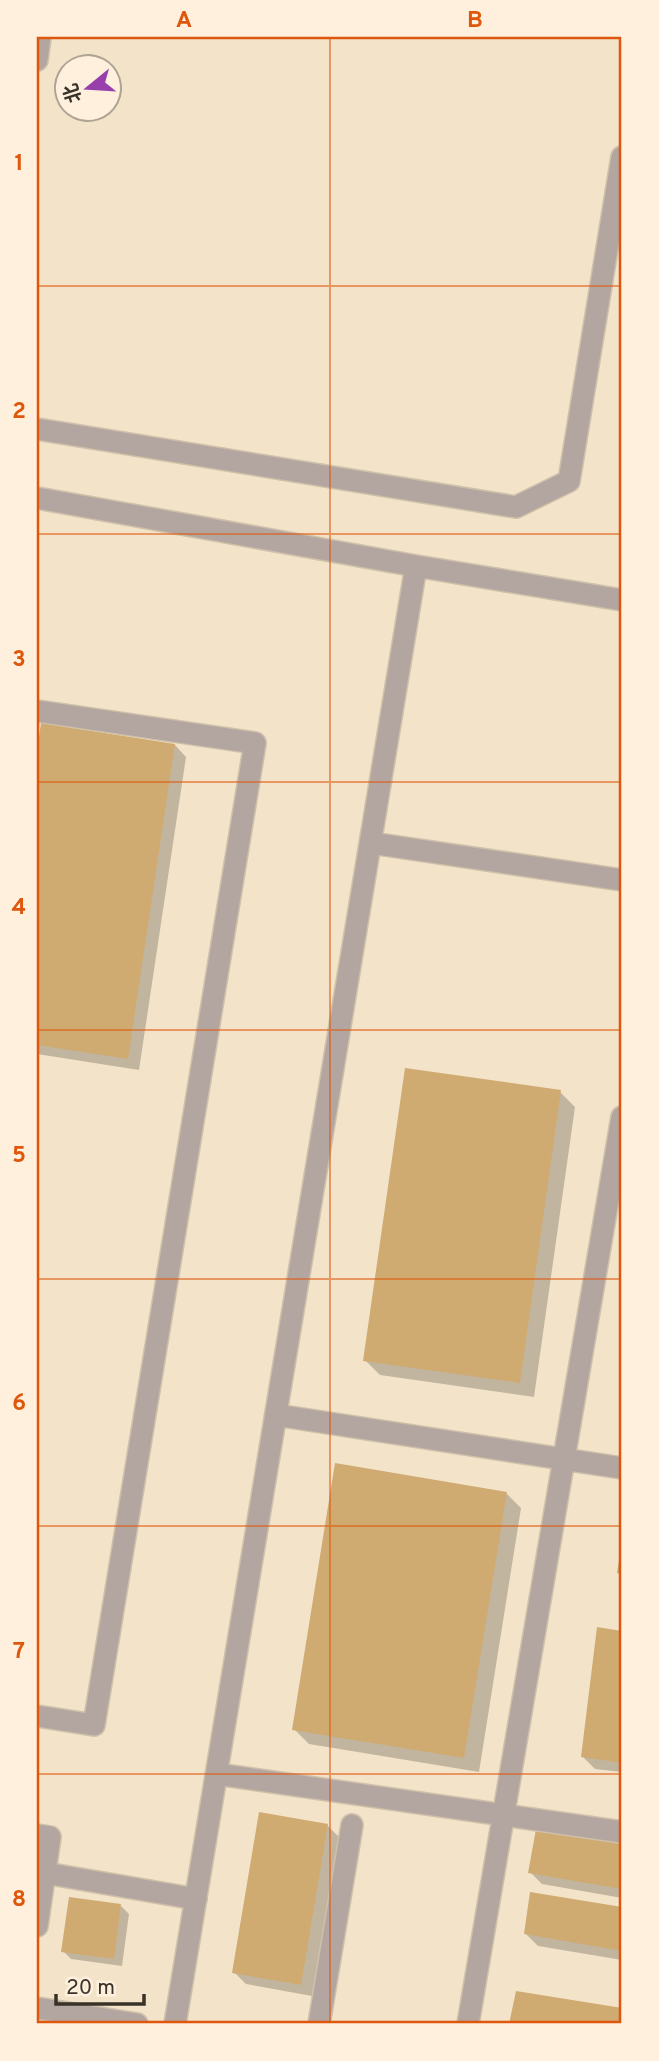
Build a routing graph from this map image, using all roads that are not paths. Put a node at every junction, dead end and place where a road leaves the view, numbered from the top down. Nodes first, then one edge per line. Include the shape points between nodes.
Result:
1 (40, 37) edge
2 (37, 60) edge
3 (622, 157) edge
4 (37, 429) edge
5 (37, 498) edge
6 (416, 566) junction
7 (622, 600) edge
8 (37, 711) edge
9 (371, 843) junction
10 (622, 880) edge
11 (622, 1117) edge
12 (276, 1415) junction
13 (564, 1459) junction
14 (622, 1468) edge
15 (37, 1716) edge
16 (216, 1774) junction
17 (504, 1815) junction
18 (352, 1825) dead end
19 (622, 1832) edge
20 (37, 1835) edge
21 (45, 1873) junction
22 (196, 1899) junction
23 (37, 1926) edge
24 (37, 2008) edge
25 (137, 2024) edge
26 (175, 2024) edge
27 (319, 2024) edge
28 (468, 2024) edge

1 - 2 lane
3 - 4 lane via 569,481 516,507
5 - 6 lane
6 - 7 lane
6 - 9 lane
8 - 15 lane via 256,743 94,1725
9 - 10 lane
9 - 12 lane
11 - 13 lane
12 - 13 lane
12 - 16 lane
13 - 14 lane
13 - 17 lane
16 - 17 lane
16 - 22 lane
17 - 19 lane
17 - 28 lane
18 - 27 lane
20 - 21 lane via 50,1838
21 - 22 lane
21 - 23 lane
22 - 26 lane
24 - 25 lane

